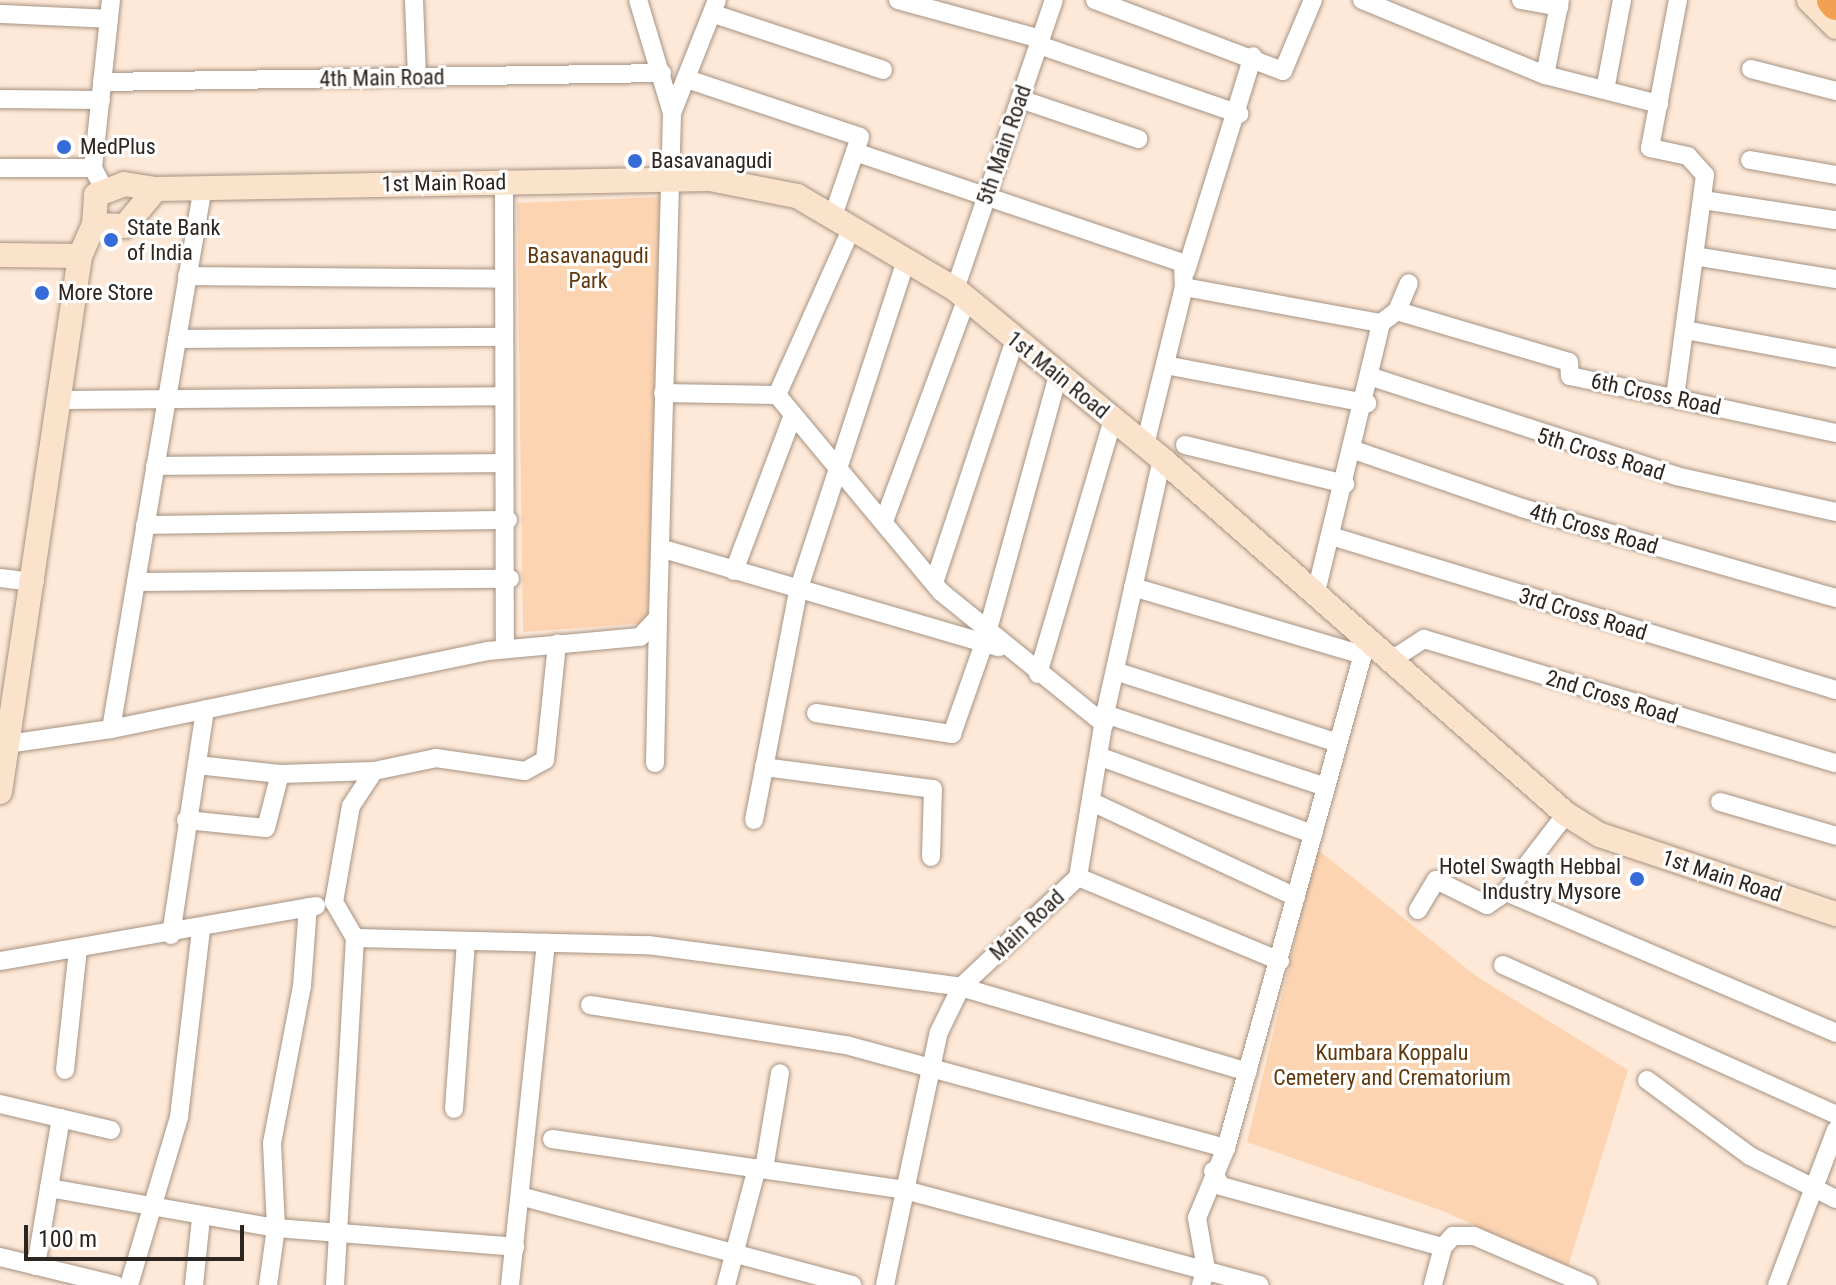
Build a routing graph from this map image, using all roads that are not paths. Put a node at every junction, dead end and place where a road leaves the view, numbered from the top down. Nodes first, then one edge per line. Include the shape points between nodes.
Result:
1 (111, 0) edge
2 (414, 0) edge
3 (638, 0) edge
4 (898, 0) edge
5 (1054, 0) edge
6 (1095, 0) edge
7 (1313, 0) edge
8 (1362, 0) edge
9 (1521, 0) edge
10 (1622, 0) edge
11 (1678, 0) edge
12 (1809, 0) edge
13 (1559, 4) edge
14 (716, 7) edge
15 (0, 14) edge
16 (109, 19) junction
17 (1836, 27) edge
18 (1040, 42) junction
19 (1253, 56) junction
20 (1751, 69) dead end
21 (883, 70) dead end
22 (662, 73) junction
23 (1545, 75) junction
24 (417, 77) junction
25 (687, 79) junction
26 (1605, 90) junction
27 (102, 91) junction
28 (1836, 91) edge
29 (0, 99) edge
30 (1020, 99) junction
31 (1659, 104) junction
32 (672, 113) junction
33 (1239, 114) junction
34 (1138, 139) dead end
35 (855, 152) junction
36 (1750, 160) dead end
37 (0, 168) edge
38 (1836, 175) edge
39 (98, 178) junction
40 (674, 180) junction
41 (504, 182) junction
42 (203, 186) junction
43 (156, 189) junction
44 (1703, 200) junction
45 (985, 201) junction
46 (1836, 220) edge
47 (843, 221) junction
48 (94, 225) junction
49 (0, 255) edge
50 (80, 256) junction
51 (1694, 256) junction
52 (906, 260) junction
53 (187, 276) junction
54 (503, 279) junction
55 (1185, 279) junction
56 (1836, 279) edge
57 (1409, 283) dead end
58 (960, 295) junction
59 (1397, 311) junction
60 (1381, 323) junction
61 (1685, 330) junction
62 (504, 337) junction
63 (177, 339) junction
64 (1015, 340) junction
65 (1836, 358) edge
66 (1165, 365) junction
67 (1058, 375) junction
68 (1372, 377) junction
69 (663, 393) junction
70 (777, 395) junction
71 (502, 396) junction
72 (1675, 397) junction
73 (64, 400) junction
74 (166, 401) junction
75 (1367, 403) junction
76 (793, 415) junction
77 (1113, 419) junction
78 (1836, 433) edge
79 (1185, 445) dead end
80 (1354, 450) junction
81 (1153, 452) junction
82 (504, 463) junction
83 (155, 466) junction
84 (836, 468) junction
85 (1345, 484) junction
86 (1836, 512) edge
87 (508, 520) junction
88 (884, 521) junction
89 (145, 525) junction
90 (1331, 536) junction
91 (663, 549) junction
92 (734, 571) junction
93 (0, 578) edge
94 (510, 579) junction
95 (35, 582) junction
96 (136, 582) junction
97 (934, 583) junction
98 (1133, 587) junction
99 (798, 591) junction
100 (1316, 592) junction
101 (1836, 598) edge
102 (658, 618) junction
103 (986, 638) junction
104 (557, 644) junction
105 (1365, 646) junction
106 (505, 648) junction
107 (1393, 659) junction
108 (1115, 671) junction
109 (1038, 674) junction
110 (1836, 690) edge
111 (205, 710) junction
112 (816, 713) dead end
113 (1104, 719) junction
114 (111, 729) junction
115 (1338, 743) junction
116 (2, 745) edge
117 (1101, 757) junction
118 (655, 763) dead end
119 (1836, 763) edge
120 (197, 765) junction
121 (764, 767) junction
122 (374, 771) junction
123 (280, 774) junction
124 (1326, 787) junction
125 (0, 792) edge
126 (1092, 802) junction
127 (1720, 802) dead end
128 (1566, 814) junction
129 (186, 820) junction
130 (754, 820) dead end
131 (1313, 834) junction
132 (1836, 836) edge
133 (931, 857) dead end
134 (1078, 877) junction
135 (1506, 892) junction
136 (1296, 897) junction
137 (334, 902) junction
138 (308, 907) junction
139 (1418, 910) dead end
140 (1836, 914) edge
141 (201, 930) junction
142 (171, 935) junction
143 (355, 938) junction
144 (466, 941) junction
145 (546, 943) junction
146 (78, 949) junction
147 (0, 961) edge
148 (1280, 961) junction
149 (1503, 965) dead end
150 (961, 987) junction
151 (590, 1005) dead end
152 (1836, 1033) edge
153 (65, 1070) dead end
154 (1248, 1072) junction
155 (780, 1073) dead end
156 (930, 1073) junction
157 (1647, 1080) dead end
158 (0, 1104) edge
159 (454, 1109) dead end
160 (1836, 1115) edge
161 (61, 1118) junction
162 (111, 1130) dead end
163 (1836, 1130) edge
164 (552, 1139) dead end
165 (1226, 1148) junction
166 (761, 1168) junction
167 (1213, 1171) junction
168 (49, 1188) junction
169 (1811, 1189) junction
170 (905, 1190) junction
171 (520, 1196) junction
172 (1836, 1199) edge
173 (149, 1211) junction
174 (201, 1218) junction
175 (276, 1228) junction
176 (342, 1232) junction
177 (515, 1247) junction
178 (1443, 1247) junction
179 (736, 1251) junction
180 (0, 1257) edge
181 (36, 1266) junction
182 (1203, 1277) edge
183 (116, 1285) edge
184 (129, 1285) edge
185 (194, 1285) edge
186 (268, 1285) edge
187 (335, 1285) edge
188 (510, 1285) edge
189 (726, 1285) edge
190 (852, 1285) edge
191 (885, 1285) edge
192 (1260, 1285) edge
193 (1433, 1285) edge
194 (1588, 1285) edge
195 (1777, 1285) edge

1 - 16 street
2 - 24 street
3 - 22 street
4 - 18 street
5 - 18 street, 5th Main Road
6 - 19 street
7 - 19 street via 1283,71
8 - 23 street
9 - 13 street
10 - 26 street
11 - 31 street
12 - 17 street
13 - 23 street
14 - 21 street
14 - 25 street
15 - 16 street
16 - 27 street
18 - 30 street, 5th Main Road
18 - 33 street
19 - 33 street, Main Road
20 - 28 street
22 - 24 street, 4th Main Road
22 - 32 street
23 - 26 street
24 - 27 street, 4th Main Road
25 - 32 street
25 - 35 street via 860,137
26 - 31 street
27 - 29 street
27 - 39 street
30 - 34 street
30 - 45 street, 5th Main Road
31 - 44 street via 1650,148 1699,161
32 - 40 street
33 - 55 street, Main Road
35 - 45 street
35 - 47 street
36 - 38 street
37 - 39 street
39 - 43 street, 1st Main Road
39 - 48 street via 91,204
40 - 41 street, 1st Main Road
40 - 47 street, 1st Main Road via 753,182
40 - 69 street
41 - 42 street, 1st Main Road
41 - 54 street
42 - 43 street, 1st Main Road
42 - 53 street
43 - 48 street via 125,226
44 - 46 street
44 - 51 street
45 - 55 street via 1163,252
45 - 58 street, 5th Main Road
47 - 52 street, 1st Main Road
47 - 70 street
48 - 50 street
49 - 50 street
50 - 73 street
51 - 56 street
51 - 61 street
52 - 58 street, 1st Main Road
52 - 84 street
53 - 54 street
53 - 63 street
54 - 62 street
55 - 60 street
55 - 66 street, Main Road
57 - 59 street
58 - 64 street, 1st Main Road
58 - 88 street, 5th Main Road
59 - 60 street
59 - 72 street, 6th Cross Road via 1569,362 1570,376
60 - 68 street
61 - 65 street
61 - 72 street
62 - 63 street
62 - 71 street
63 - 74 street
64 - 67 street, 1st Main Road
64 - 97 street
66 - 75 street
66 - 81 street, Main Road
67 - 77 street, 1st Main Road
67 - 103 street
68 - 75 street
68 - 86 street, 5th Cross Road via 1676,476
69 - 70 street
69 - 91 street
70 - 76 street
71 - 74 street
71 - 82 street
72 - 78 street, 6th Cross Road
73 - 74 street
73 - 95 street
74 - 83 street
75 - 80 street
76 - 84 street
76 - 92 street
77 - 81 street, 1st Main Road
77 - 109 street
79 - 85 street
80 - 85 street
80 - 101 street, 4th Cross Road via 1522,508
81 - 98 street, Main Road
81 - 100 street, 1st Main Road
82 - 83 street
82 - 87 street
83 - 89 street
84 - 88 street
84 - 99 street
85 - 90 street
87 - 89 street
87 - 94 street
88 - 97 street
89 - 96 street
90 - 100 street
90 - 110 street, 3rd Cross Road
91 - 92 street
91 - 102 street
92 - 99 street
93 - 95 street
94 - 96 street
94 - 106 street
95 - 116 street
96 - 114 street
97 - 103 street
98 - 105 street
98 - 108 street, Main Road
99 - 103 street
99 - 121 street
100 - 105 street, 1st Main Road
102 - 104 street via 640,637
102 - 118 street
103 - 109 street
103 - 112 street via 952,734
104 - 106 street
104 - 122 street via 545,760 525,771 436,758
105 - 107 street, 1st Main Road
105 - 115 street
106 - 111 street
107 - 119 street, 2nd Cross Road via 1424,639
107 - 128 street, 1st Main Road
108 - 113 street, Main Road
108 - 115 street
109 - 113 street
111 - 114 street
111 - 120 street
113 - 117 street, Main Road
113 - 124 street
114 - 116 street
115 - 124 street
116 - 125 street
117 - 126 street, Main Road
117 - 131 street
120 - 123 street
120 - 129 street
121 - 130 street
121 - 133 street via 933,789
122 - 123 street
122 - 137 street via 351,806
123 - 129 street via 266,828
124 - 131 street
126 - 134 street, Main Road
126 - 136 street
127 - 132 street
128 - 135 street
128 - 140 street, 1st Main Road via 1600,835
129 - 142 street
131 - 136 street
134 - 148 street
134 - 150 street, Main Road
135 - 139 street via 1487,905 1436,880
135 - 152 street
136 - 148 street
137 - 138 street
137 - 143 street
138 - 141 street
138 - 175 street via 302,986 272,1143
141 - 142 street
141 - 173 street via 179,1117
142 - 146 street
143 - 144 street
143 - 176 street
144 - 145 street
144 - 159 street
145 - 150 street via 648,945
145 - 171 street
146 - 147 street
146 - 153 street
148 - 154 street
149 - 160 street
150 - 154 street
150 - 156 street, Main Road
151 - 156 street via 846,1045
154 - 165 street
155 - 166 street
156 - 165 street
156 - 170 street, Main Road
157 - 169 street via 1750,1156
158 - 161 street
161 - 162 street
161 - 168 street
163 - 169 street
164 - 166 street
165 - 167 street
166 - 170 street
166 - 179 street
167 - 178 street via 1221,1186
167 - 182 street via 1197,1218
168 - 173 street
168 - 181 street
169 - 172 street
169 - 195 street
170 - 182 street
170 - 191 street, Main Road
171 - 177 street
171 - 179 street
173 - 174 street
173 - 184 street
174 - 175 street
174 - 185 street
175 - 176 street
175 - 186 street
176 - 177 street
176 - 187 street
177 - 188 street
178 - 193 street
178 - 194 street via 1453,1236 1474,1236
179 - 189 street
179 - 190 street
180 - 181 street
181 - 183 street
182 - 192 street

